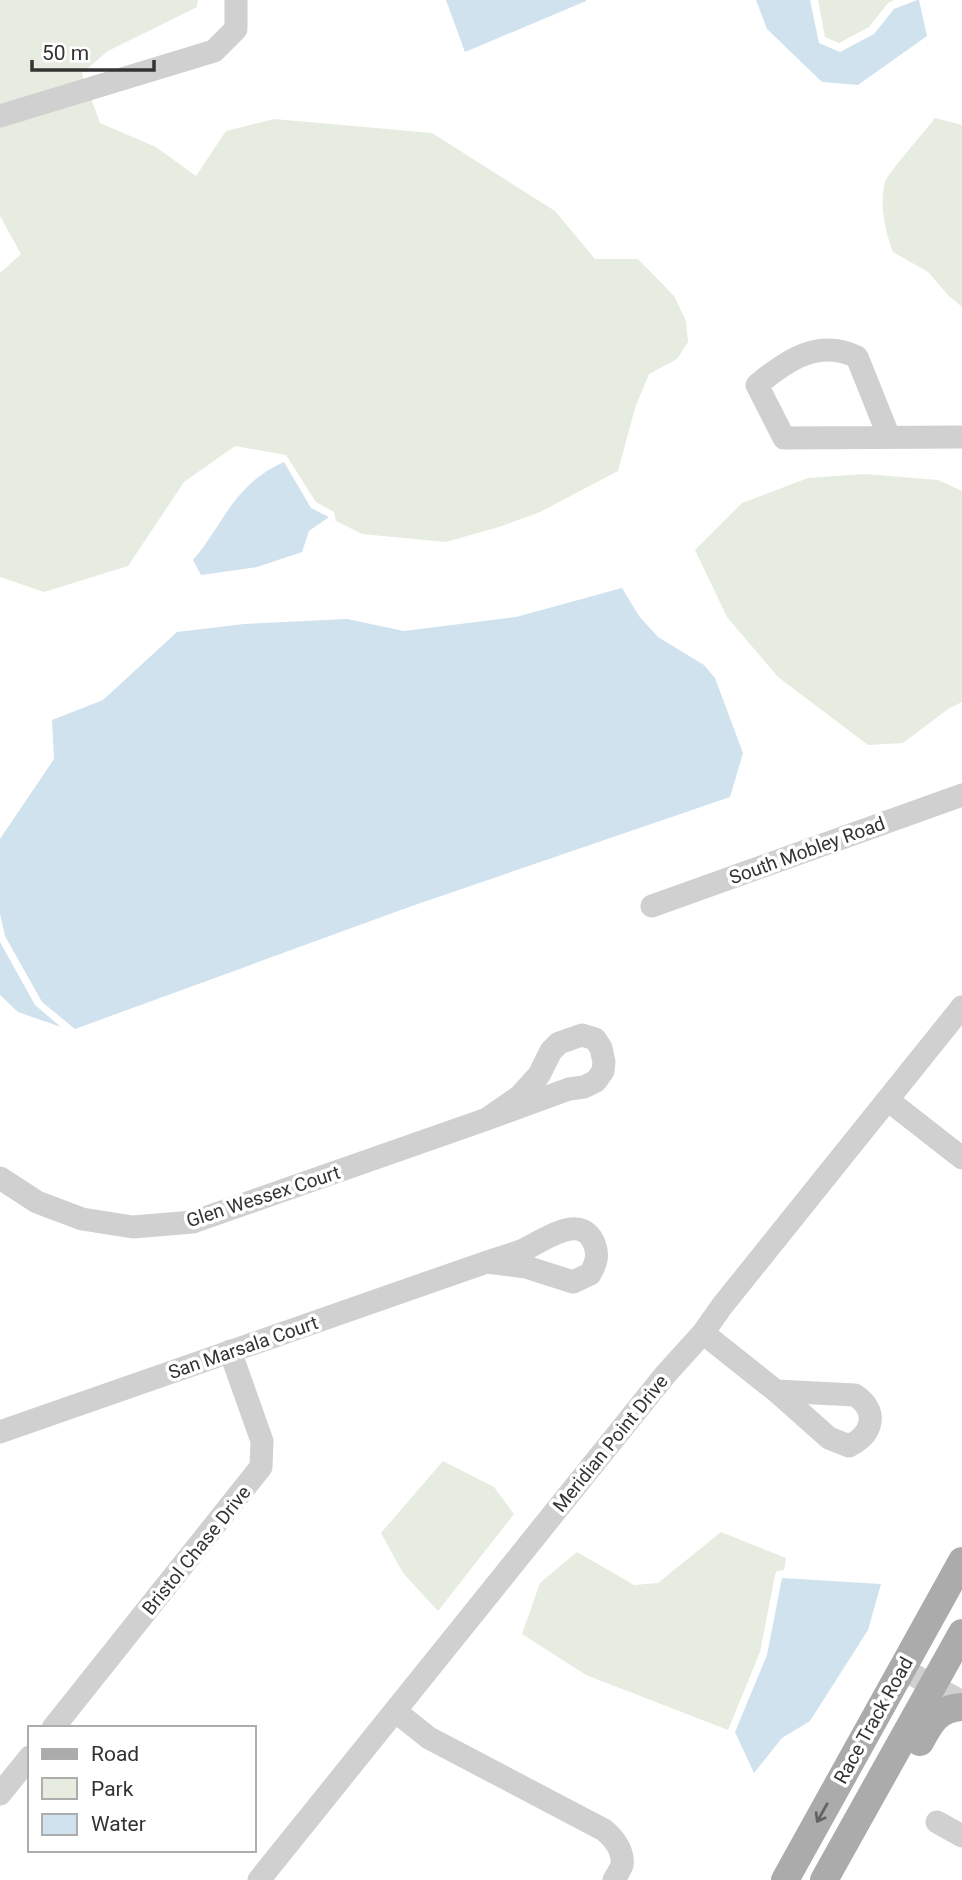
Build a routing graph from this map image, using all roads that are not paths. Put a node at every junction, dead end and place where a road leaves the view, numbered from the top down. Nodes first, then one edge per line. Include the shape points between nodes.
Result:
1 (236, 0) edge
2 (0, 116) edge
3 (962, 437) edge
4 (889, 438) junction
5 (962, 795) edge
6 (652, 906) dead end
7 (962, 1007) edge
8 (889, 1101) junction
9 (487, 1119) junction
10 (962, 1158) edge
11 (0, 1178) edge
12 (487, 1262) dead end
13 (704, 1333) junction
14 (230, 1351) junction
15 (776, 1391) dead end
16 (0, 1432) edge
17 (962, 1561) edge
18 (962, 1589) edge
19 (962, 1633) edge
20 (901, 1668) junction
21 (933, 1685) junction
22 (962, 1704) edge
23 (395, 1711) junction
24 (55, 1726) edge
25 (28, 1759) edge
26 (0, 1794) edge
27 (937, 1822) dead end
28 (962, 1836) edge
29 (259, 1880) edge
30 (614, 1880) edge
31 (785, 1880) edge
32 (824, 1880) edge
33 (839, 1880) edge

1 - 2 street via 236,29 214,51
3 - 4 street
4 - 4 street via 784,438 757,385 802,354 846,352 857,357
5 - 6 street, South Mobley Road
7 - 8 street, Meridian Point Drive
8 - 10 street
8 - 13 street, Meridian Point Drive
9 - 9 street, Glen Wessex Court via 596,1081 603,1072 601,1048 582,1035 558,1043 520,1096
9 - 11 street, Glen Wessex Court via 193,1222 155,1227 82,1219 37,1202
12 - 14 street, San Marsala Court
13 - 15 street
13 - 23 street, Meridian Point Drive via 656,1386
14 - 16 street, San Marsala Court
14 - 24 street, Bristol Chase Drive via 262,1441 261,1467
17 - 20 main road, Race Track Road
18 - 21 main road via 935,1637
19 - 21 main road, Race Track Road
20 - 21 street
20 -> 31 main road, Race Track Road
21 - 22 street
21 - 32 main road, Race Track Road
22 - 33 main road via 932,1720
23 - 29 street, Meridian Point Drive
23 - 30 street via 429,1738 604,1830 619,1849 622,1865
25 - 26 street
27 - 28 street

